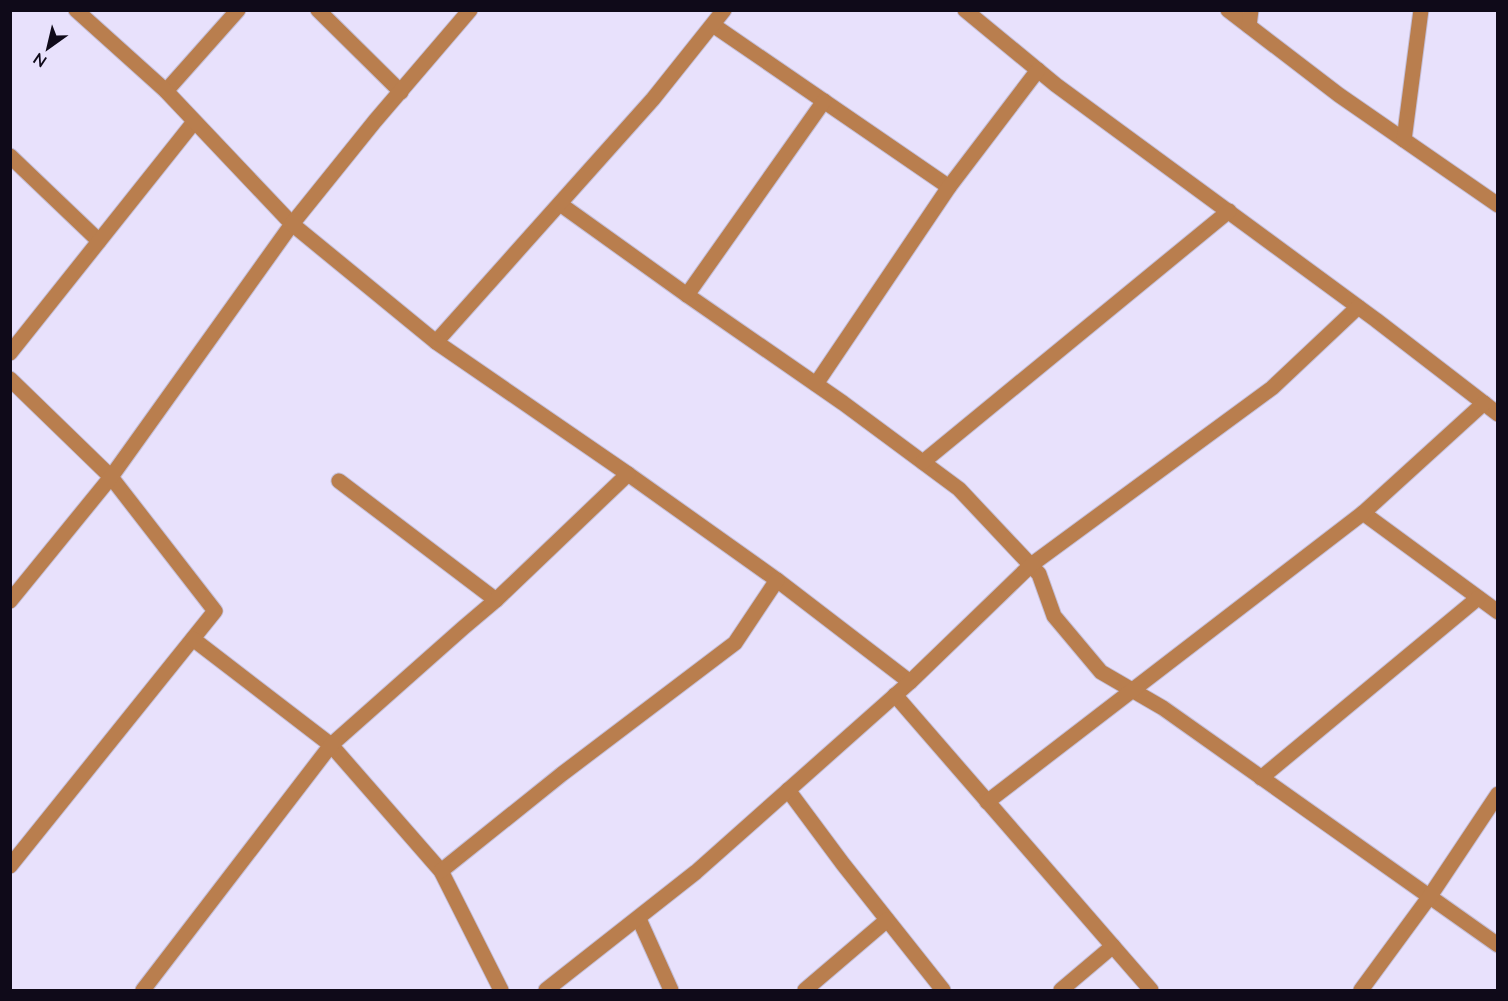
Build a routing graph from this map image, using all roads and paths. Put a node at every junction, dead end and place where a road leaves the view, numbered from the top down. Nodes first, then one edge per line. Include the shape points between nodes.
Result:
1 (76, 10) edge
2 (238, 10) edge
3 (318, 10) edge
4 (470, 10) edge
5 (724, 10) edge
6 (964, 10) edge
7 (1228, 10) edge
8 (1251, 10) edge
9 (1421, 10) edge
10 (713, 25) junction
11 (1249, 26) junction
12 (1038, 70) junction
13 (166, 91) junction
14 (401, 92) junction
15 (824, 101) junction
16 (195, 122) junction
17 (1404, 140) junction
18 (10, 156) edge
19 (949, 187) junction
20 (560, 204) junction
21 (1497, 205) edge
22 (1229, 212) junction
23 (292, 224) junction
24 (99, 241) junction
25 (687, 295) junction
26 (1358, 307) junction
27 (436, 342) junction
28 (10, 353) edge
29 (10, 380) edge
30 (816, 384) junction
31 (1484, 403) junction
32 (1497, 414) edge
33 (923, 462) junction
34 (628, 474) junction
35 (111, 477) junction
36 (339, 481) dead end
37 (1363, 513) junction
38 (1031, 565) junction
39 (777, 580) junction
40 (1478, 598) junction
41 (496, 600) junction
42 (10, 601) edge
43 (1497, 612) edge
44 (193, 639) junction
45 (910, 682) junction
46 (1134, 691) junction
47 (895, 695) junction
48 (330, 745) junction
49 (1261, 778) junction
50 (788, 790) junction
51 (1497, 794) edge
52 (987, 802) junction
53 (10, 866) edge
54 (441, 871) junction
55 (1430, 896) junction
56 (639, 919) junction
57 (887, 920) junction
58 (1497, 945) edge
59 (1113, 946) junction
60 (144, 990) edge
61 (501, 990) edge
62 (546, 990) edge
63 (671, 990) edge
64 (805, 990) edge
65 (943, 990) edge
66 (1061, 990) edge
67 (1151, 990) edge
68 (1361, 990) edge

1 - 13 street
2 - 13 street
3 - 14 street
4 - 14 street
5 - 10 street
6 - 12 street
7 - 11 street
8 - 11 street
9 - 17 street
10 - 15 street
10 - 20 street
11 - 17 street
12 - 19 street
12 - 22 street
13 - 16 street
14 - 23 street
15 - 19 street
15 - 25 street
16 - 23 street
16 - 24 street
17 - 21 street
18 - 24 street
19 - 30 street
20 - 25 street
20 - 27 street
22 - 26 street
22 - 33 street
23 - 27 street
23 - 35 street
24 - 28 street
25 - 30 street
26 - 31 street
26 - 38 street via 1272,388
27 - 34 street
29 - 35 street
30 - 33 street
31 - 32 street
31 - 37 street
33 - 38 street via 959,489
34 - 39 street
34 - 41 street
35 - 42 street
35 - 44 street via 215,612
36 - 41 street
37 - 40 street
37 - 46 street
38 - 45 street
38 - 46 street via 1039,574 1054,616 1101,672
39 - 45 street
39 - 54 street via 735,643
40 - 43 street
40 - 49 street
41 - 48 street
44 - 48 street
44 - 53 street
45 - 47 street
46 - 49 street
46 - 52 street
47 - 50 street
47 - 52 street
48 - 54 street
48 - 60 street
49 - 55 street
50 - 56 street
50 - 57 street
51 - 55 street
52 - 59 street
54 - 61 street
55 - 58 street
55 - 68 street
56 - 62 street
56 - 63 street
57 - 64 street
57 - 65 street
59 - 66 street
59 - 67 street

